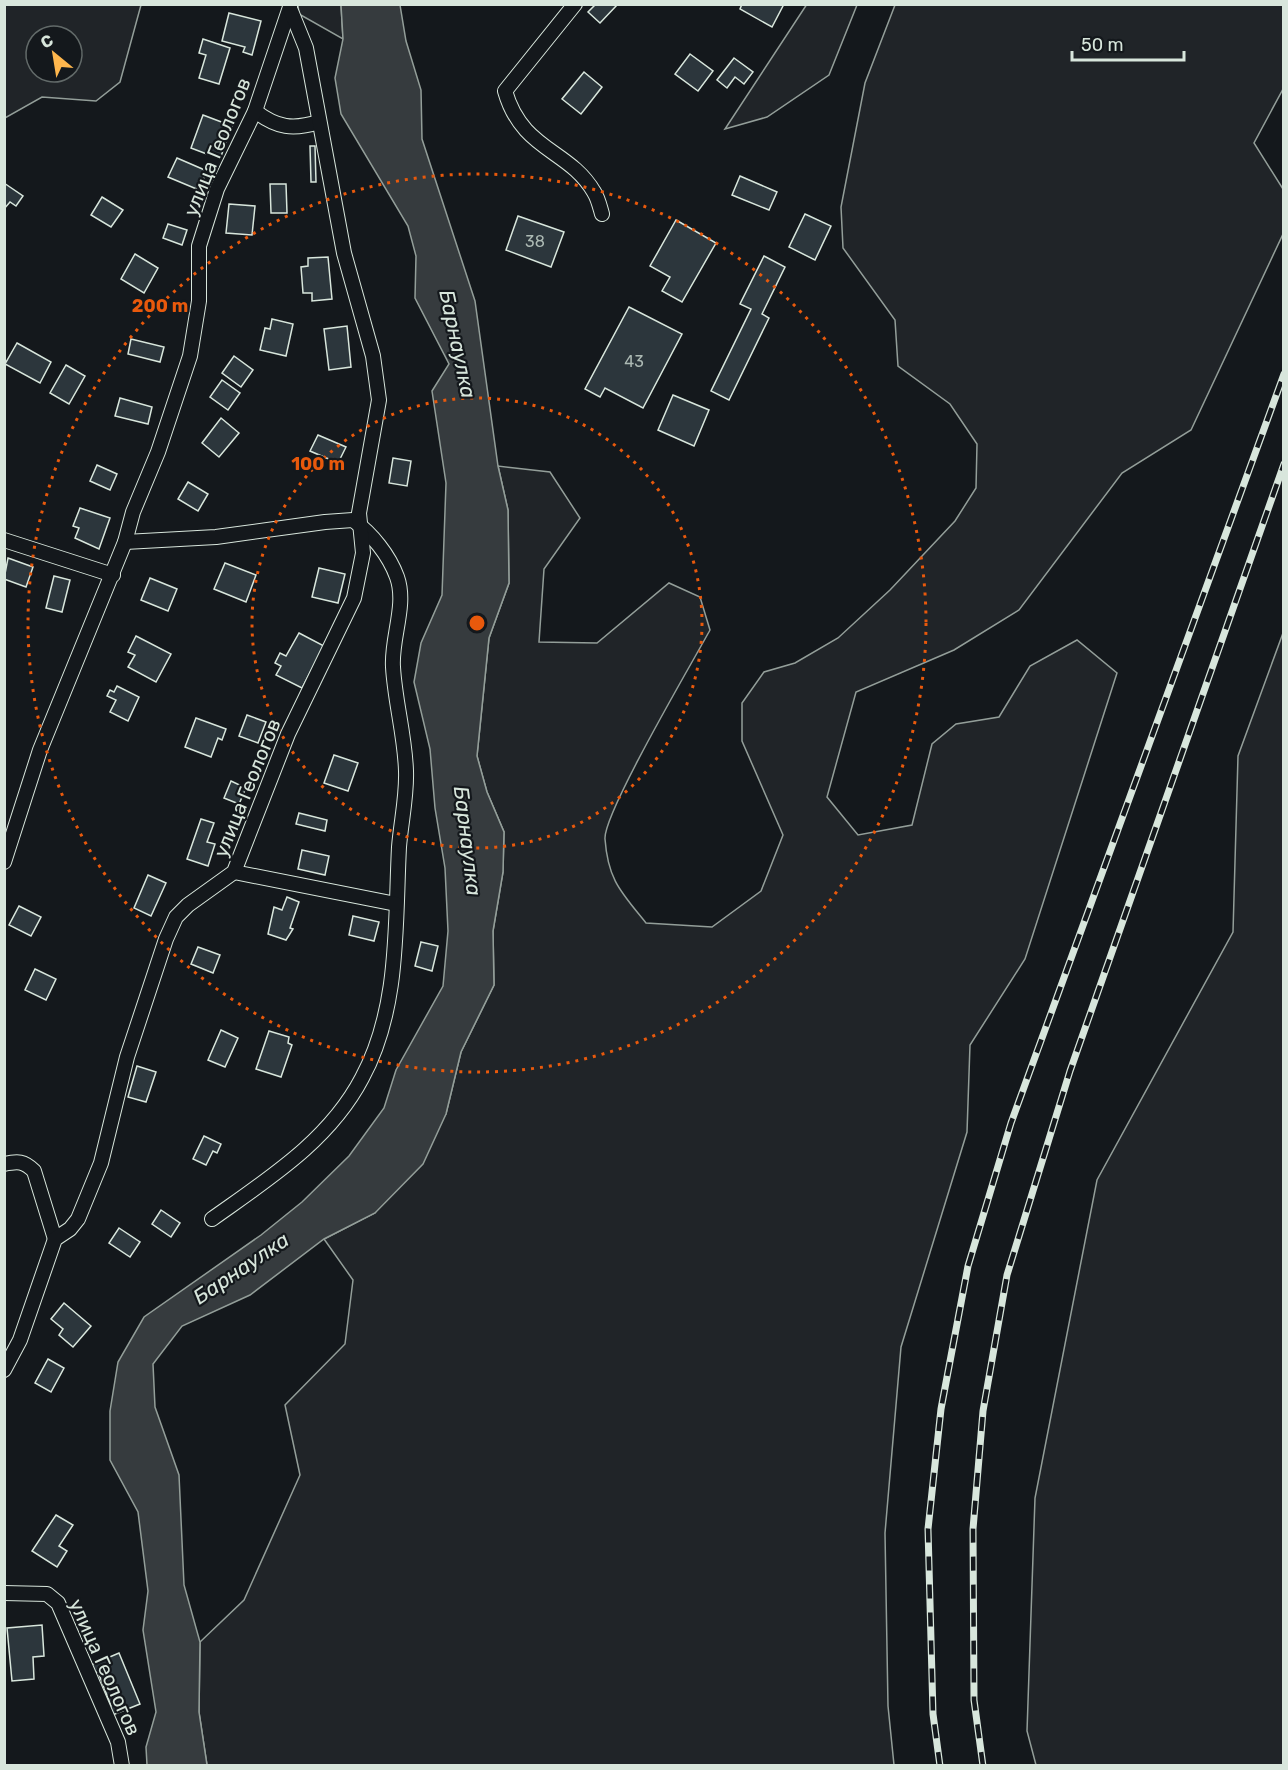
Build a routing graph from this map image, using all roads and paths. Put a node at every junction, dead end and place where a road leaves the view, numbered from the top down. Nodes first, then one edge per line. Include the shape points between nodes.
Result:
1 (575, 4) edge
2 (291, 8) edge
3 (255, 111) junction
4 (320, 122) junction
5 (602, 214) dead end
6 (362, 526) junction
7 (4, 540) edge
8 (125, 542) junction
9 (113, 575) junction
10 (4, 862) edge
11 (234, 872) junction
12 (396, 904) junction
13 (4, 1164) edge
14 (212, 1220) dead end
15 (55, 1239) junction
16 (4, 1370) edge
17 (4, 1593) edge
18 (122, 1766) edge

1 - 5 street via 505,91 510,110 530,136 582,175 595,193
2 - 3 street, улица Геологов
2 - 4 street, улица Геологов via 306,48
3 - 4 street via 282,127 300,128
3 - 8 street, улица Геологов via 217,189 199,246 199,301 190,356 158,452 132,512
4 - 6 street, улица Геологов via 344,254 373,356 379,400 359,513
6 - 8 street via 343,519 216,537
6 - 11 street, улица Геологов via 363,553 354,598 288,734
6 - 12 street via 386,556 400,592 393,666 407,773
7 - 9 street
8 - 9 street, улица Геологов
9 - 10 street, улица Геологов via 40,750
11 - 12 street
11 - 15 street, улица Геологов via 176,917 151,979 127,1057 101,1163 78,1219
12 - 14 street via 391,982 380,1035 349,1101 293,1160
13 - 15 street via 18,1161 34,1171
15 - 16 street via 20,1340
17 - 18 street, улица Геологов via 47,1594 58,1603 118,1742

